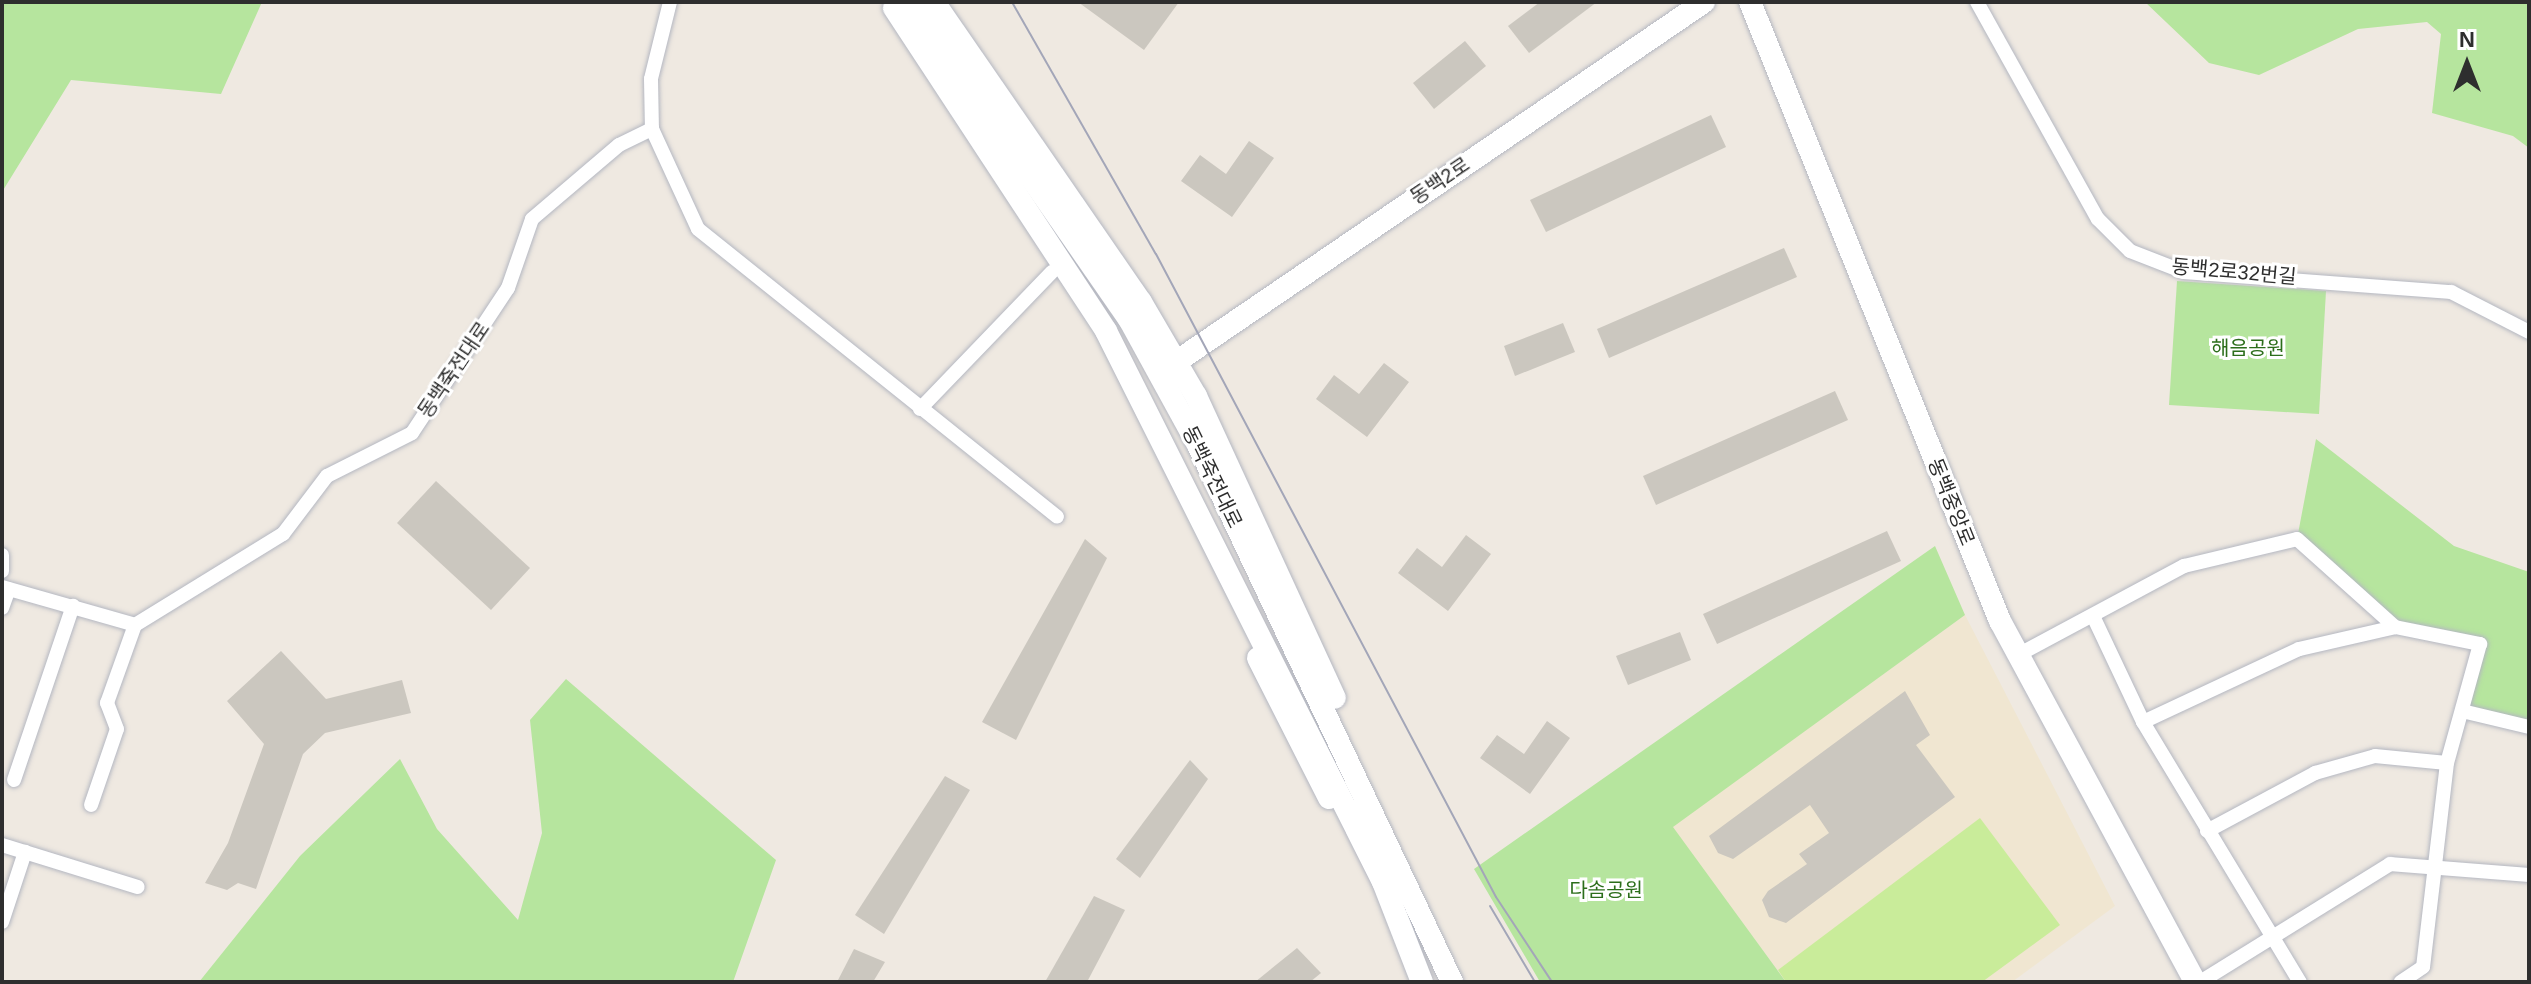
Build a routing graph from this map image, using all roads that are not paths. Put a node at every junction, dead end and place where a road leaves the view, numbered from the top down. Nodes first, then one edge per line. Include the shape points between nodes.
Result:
1 (670, 2) edge
2 (1704, 2) edge
3 (1750, 2) edge
4 (1977, 2) edge
5 (904, 4) edge
6 (652, 129) junction
7 (1052, 272) junction
8 (2529, 332) edge
9 (1176, 362) junction
10 (920, 409) junction
11 (1057, 517) dead end
12 (2, 555) edge
13 (2, 571) edge
14 (6, 588) edge
15 (73, 606) junction
16 (2, 608) edge
17 (2093, 616) junction
18 (135, 625) junction
19 (2395, 627) junction
20 (2016, 656) junction
21 (2462, 711) junction
22 (2143, 722) junction
23 (2529, 727) edge
24 (2447, 763) junction
25 (14, 780) dead end
26 (91, 805) dead end
27 (2207, 831) junction
28 (2, 845) edge
29 (25, 852) junction
30 (1396, 860) junction
31 (2436, 868) junction
32 (2529, 875) edge
33 (1383, 882) junction
34 (138, 887) dead end
35 (2, 922) edge
36 (2271, 935) junction
37 (1422, 982) edge
38 (1452, 982) edge
39 (2197, 982) edge
40 (2300, 982) edge
41 (2401, 982) edge

1 - 6 street via 651,79
2 - 9 main road, 동백2로
3 - 20 main road, 동백중앙로
4 - 8 street, 동백2로32번길 via 2098,219 2130,251 2184,272 2443,290
5 - 7 main road
5 - 9 main road
5 - 30 main road, 동백죽전대로 via 1129,319
5 - 33 main road, 동백죽전대로 via 1106,331
6 - 10 street via 698,229
6 - 18 street, 동백죽전대로 via 619,145 532,219 508,288 412,433 327,476 283,534
7 - 10 street
7 - 33 main road via 1198,523 1300,753
9 - 30 main road via 1364,762
10 - 11 street
12 - 13 street
14 - 15 street
14 - 16 street
15 - 18 street
15 - 25 street
17 - 19 street via 2184,566 2297,539
17 - 20 street
17 - 22 street
18 - 26 street via 107,703 117,729
19 - 21 street via 2480,644
19 - 22 street via 2299,649
20 - 39 main road, 동백중앙로
21 - 23 street
21 - 24 street
22 - 27 street
24 - 27 street via 2375,756 2315,773
24 - 31 street
27 - 36 street
28 - 29 street
29 - 34 street
29 - 35 street
30 - 38 main road, 동백죽전대로
31 - 32 street
31 - 36 street via 2390,864
31 - 41 street via 2423,967
33 - 37 main road, 동백죽전대로
36 - 39 street
36 - 40 street

